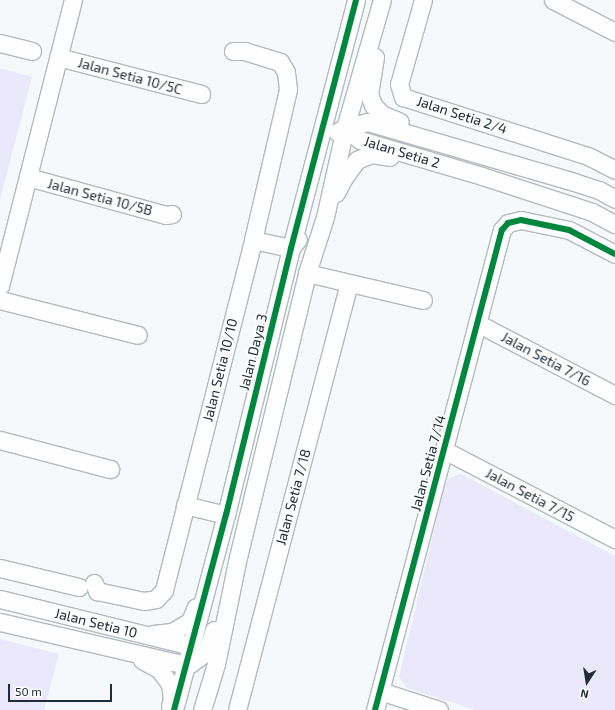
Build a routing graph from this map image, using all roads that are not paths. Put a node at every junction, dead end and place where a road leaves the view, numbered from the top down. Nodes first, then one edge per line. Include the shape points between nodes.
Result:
1 (73, 0) edge
2 (356, 0) edge
3 (362, 0) edge
4 (384, 0) edge
5 (423, 0) edge
6 (553, 0) edge
7 (615, 32) edge
8 (0, 43) edge
9 (233, 50) dead end
10 (32, 51) dead end
11 (58, 58) junction
12 (201, 94) dead end
13 (345, 128) junction
14 (487, 156) junction
15 (615, 170) edge
16 (482, 176) junction
17 (28, 177) junction
18 (615, 199) edge
19 (172, 214) dead end
20 (325, 217) junction
21 (615, 224) edge
22 (253, 240) junction
23 (291, 248) junction
24 (615, 254) edge
25 (307, 273) junction
26 (349, 283) junction
27 (0, 286) edge
28 (0, 300) edge
29 (423, 300) dead end
30 (477, 323) junction
31 (138, 335) dead end
32 (615, 395) edge
33 (0, 440) edge
34 (444, 450) junction
35 (110, 469) dead end
36 (185, 505) junction
37 (226, 514) junction
38 (615, 539) edge
39 (238, 558) junction
40 (0, 568) edge
41 (206, 585) junction
42 (0, 599) edge
43 (0, 622) edge
44 (129, 631) junction
45 (124, 651) junction
46 (192, 657) junction
47 (380, 692) junction
48 (170, 710) edge
49 (174, 710) edge
50 (194, 710) edge
51 (202, 710) edge
52 (237, 710) edge
53 (375, 710) edge
54 (439, 710) edge

1 - 11 street
2 - 23 street, Jalan Daya 3
3 - 13 street via 340,97
4 - 13 street
4 - 14 street via 369,94 373,105 383,116
5 - 15 street, Jalan Setia 2/4 via 399,84 404,97 588,156
6 - 7 street
8 - 10 street
9 - 22 street, Jalan Setia 10/10 via 280,62 286,72 288,89
11 - 12 street, Jalan Setia 10/5C
11 - 17 street
13 - 14 street, Jalan Setia 2 via 368,122
13 - 16 street, Jalan Setia 2 via 360,140
13 - 20 street
13 - 23 street via 328,138 321,152 299,237
14 - 18 street, Jalan Setia 2 via 599,190
16 - 20 street via 371,154 357,160 343,179
16 - 21 street, Jalan Setia 2 via 592,212
17 - 19 street, Jalan Setia 10/5B via 166,215
17 - 27 street
20 - 25 street
22 - 23 street
22 - 36 street, Jalan Setia 10/10
23 - 37 street, Jalan Daya 3
24 - 30 street, Jalan Setia 7/14 via 569,230 521,220 508,224 502,230
25 - 26 street
25 - 39 street
26 - 29 street
26 - 52 street, Jalan Setia 7/18
28 - 31 street
30 - 32 street, Jalan Setia 7/16
30 - 34 street, Jalan Setia 7/14
33 - 35 street
34 - 38 street, Jalan Setia 7/15
34 - 47 street, Jalan Setia 7/14
36 - 37 street
36 - 40 street, Jalan Setia 10/10 via 164,590 156,599 144,602 97,591 86,585
37 - 41 street, Jalan Daya 3
39 - 46 street via 228,580 207,651
39 - 51 street via 216,664
41 - 44 street via 190,621 172,632 159,634
41 - 46 street, Jalan Daya 3
42 - 44 street, Jalan Setia 10
43 - 45 street, Jalan Setia 10
44 - 46 street, Jalan Setia 10
45 - 46 street, Jalan Setia 10
45 - 48 street via 159,669 170,684
46 - 49 street, Jalan Daya 3
46 - 50 street via 200,678
47 - 53 street, Jalan Setia 7/14
47 - 54 street

